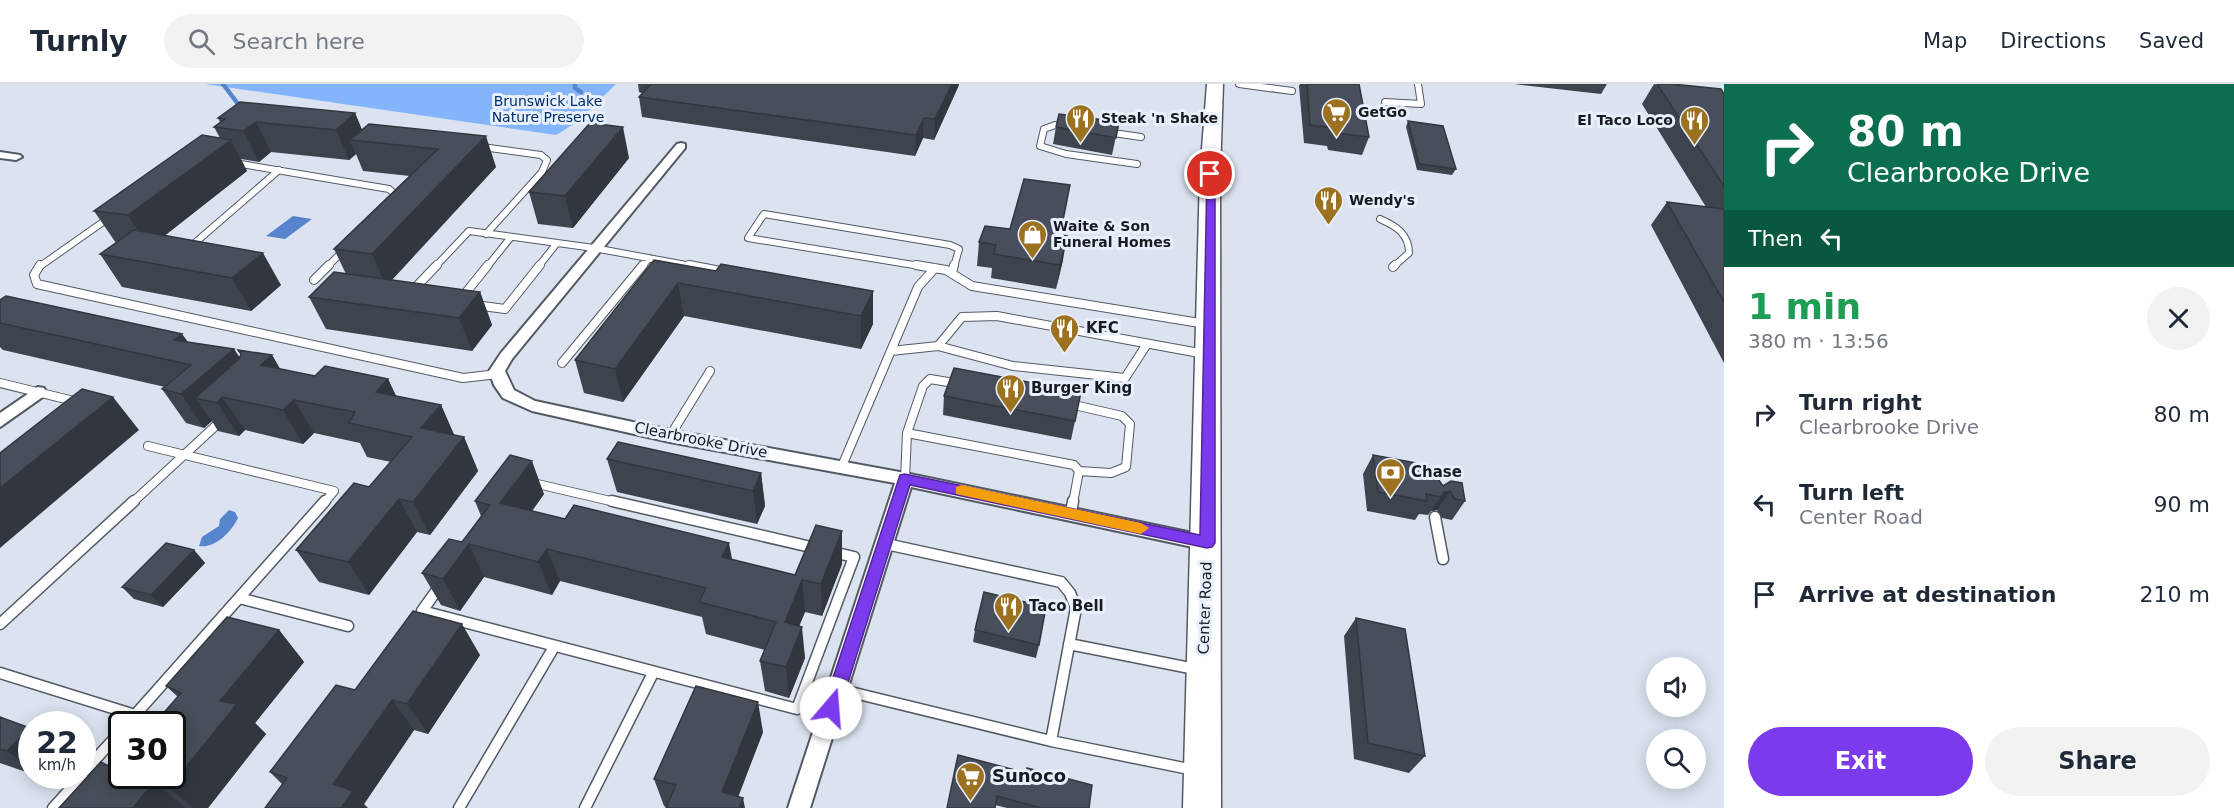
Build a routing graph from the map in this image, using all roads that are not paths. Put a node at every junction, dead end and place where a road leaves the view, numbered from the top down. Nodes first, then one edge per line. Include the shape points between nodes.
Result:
1 (1215, 84) edge
2 (1239, 84) edge
3 (1418, 84) edge
4 (1292, 90) dead end
5 (1385, 102) dead end
6 (1077, 128) edge
7 (1098, 131) edge
8 (1141, 137) dead end
9 (681, 146) dead end
10 (477, 147) edge
11 (0, 154) edge
12 (16, 157) dead end
13 (222, 160) edge
14 (1137, 164) dead end
15 (279, 170) junction
16 (384, 209) edge
17 (114, 214) edge
18 (1380, 219) dead end
19 (486, 234) junction
20 (511, 237) junction
21 (353, 240) edge
22 (557, 243) junction
23 (189, 248) edge
24 (594, 248) junction
25 (649, 258) junction
26 (1393, 267) dead end
27 (935, 268) junction
28 (729, 273) edge
29 (952, 273) junction
30 (314, 280) dead end
31 (419, 296) edge
32 (448, 300) edge
33 (458, 302) junction
34 (1209, 325) junction
35 (1148, 344) junction
36 (938, 346) junction
37 (891, 351) junction
38 (1208, 355) junction
39 (562, 363) dead end
40 (710, 371) dead end
41 (498, 374) junction
42 (0, 383) edge
43 (970, 386) edge
44 (38, 392) junction
45 (83, 403) junction
46 (1065, 403) edge
47 (92, 405) edge
48 (74, 410) edge
49 (232, 410) edge
50 (0, 421) edge
51 (907, 433) junction
52 (670, 436) junction
53 (148, 446) dead end
54 (183, 454) junction
55 (842, 466) junction
56 (1427, 470) dead end
57 (1079, 471) junction
58 (905, 479) junction
59 (1432, 499) edge
60 (1071, 513) junction
61 (1436, 517) dead end
62 (1207, 543) junction
63 (886, 544) junction
64 (1443, 559) dead end
65 (239, 598) junction
66 (0, 624) edge
67 (348, 626) dead end
68 (1069, 644) junction
69 (554, 646) junction
70 (1202, 671) junction
71 (0, 673) edge
72 (653, 673) junction
73 (838, 689) junction
74 (122, 711) edge
75 (139, 711) edge
76 (1051, 741) junction
77 (108, 746) edge
78 (96, 759) edge
79 (1203, 772) junction
80 (70, 789) edge
81 (53, 808) edge
82 (459, 808) edge
83 (585, 808) edge
84 (799, 808) edge
85 (1202, 808) edge

1 - 34 main road, Center Road
2 - 4 lane
3 - 5 lane via 1421,104
6 - 14 lane via 1044,129 1040,146 1066,154
7 - 8 lane
9 - 24 street
10 - 19 lane via 541,155 547,160 542,172
11 - 12 street
13 - 15 lane
15 - 16 lane via 389,189 396,195
15 - 23 lane
17 - 41 lane via 41,264 34,275 38,284 463,378
18 - 26 lane via 1399,228 1410,247 1409,253
19 - 20 lane
19 - 31 lane via 469,231 409,294
20 - 22 lane
20 - 33 lane
21 - 30 lane
22 - 24 lane
22 - 33 lane via 505,309
24 - 25 lane
24 - 41 street via 513,346
25 - 28 lane
25 - 39 lane
27 - 29 lane
27 - 29 lane via 748,238 764,214 950,245 959,249
27 - 37 lane via 918,287
29 - 34 lane via 972,286
32 - 33 lane
34 - 38 main road, Center Road
35 - 36 lane via 997,316 962,317
35 - 36 lane via 1125,378 1013,366
35 - 38 lane
36 - 37 lane
37 - 55 lane
38 - 62 main road, Center Road
40 - 52 lane
41 - 52 street, Clearbrooke Drive via 500,386 511,397 532,406
42 - 44 lane
43 - 51 lane via 930,379 923,386
44 - 45 lane
44 - 50 street
45 - 47 lane
45 - 48 lane
46 - 57 lane via 1109,411 1130,424 1126,467 1112,473
49 - 54 lane
51 - 57 lane via 1074,465
51 - 58 lane
52 - 55 street, Clearbrooke Drive
53 - 54 lane
54 - 65 lane via 334,491
54 - 66 lane
55 - 58 street, Clearbrooke Drive
56 - 59 lane
57 - 60 lane
58 - 60 street, Clearbrooke Drive
58 - 63 street
60 - 62 street, Clearbrooke Drive
61 - 64 lane
62 - 70 main road, Center Road
63 - 68 lane via 1061,582 1076,608
63 - 73 street
65 - 67 lane
65 - 75 lane
68 - 70 lane
68 - 76 lane
69 - 72 lane
69 - 72 lane via 423,611 516,479 854,557 797,709
69 - 82 lane
70 - 79 main road, Center Road
71 - 74 lane
72 - 83 lane
73 - 76 lane
73 - 84 street
76 - 79 lane
77 - 78 lane
79 - 85 main road, Center Road
80 - 81 lane

